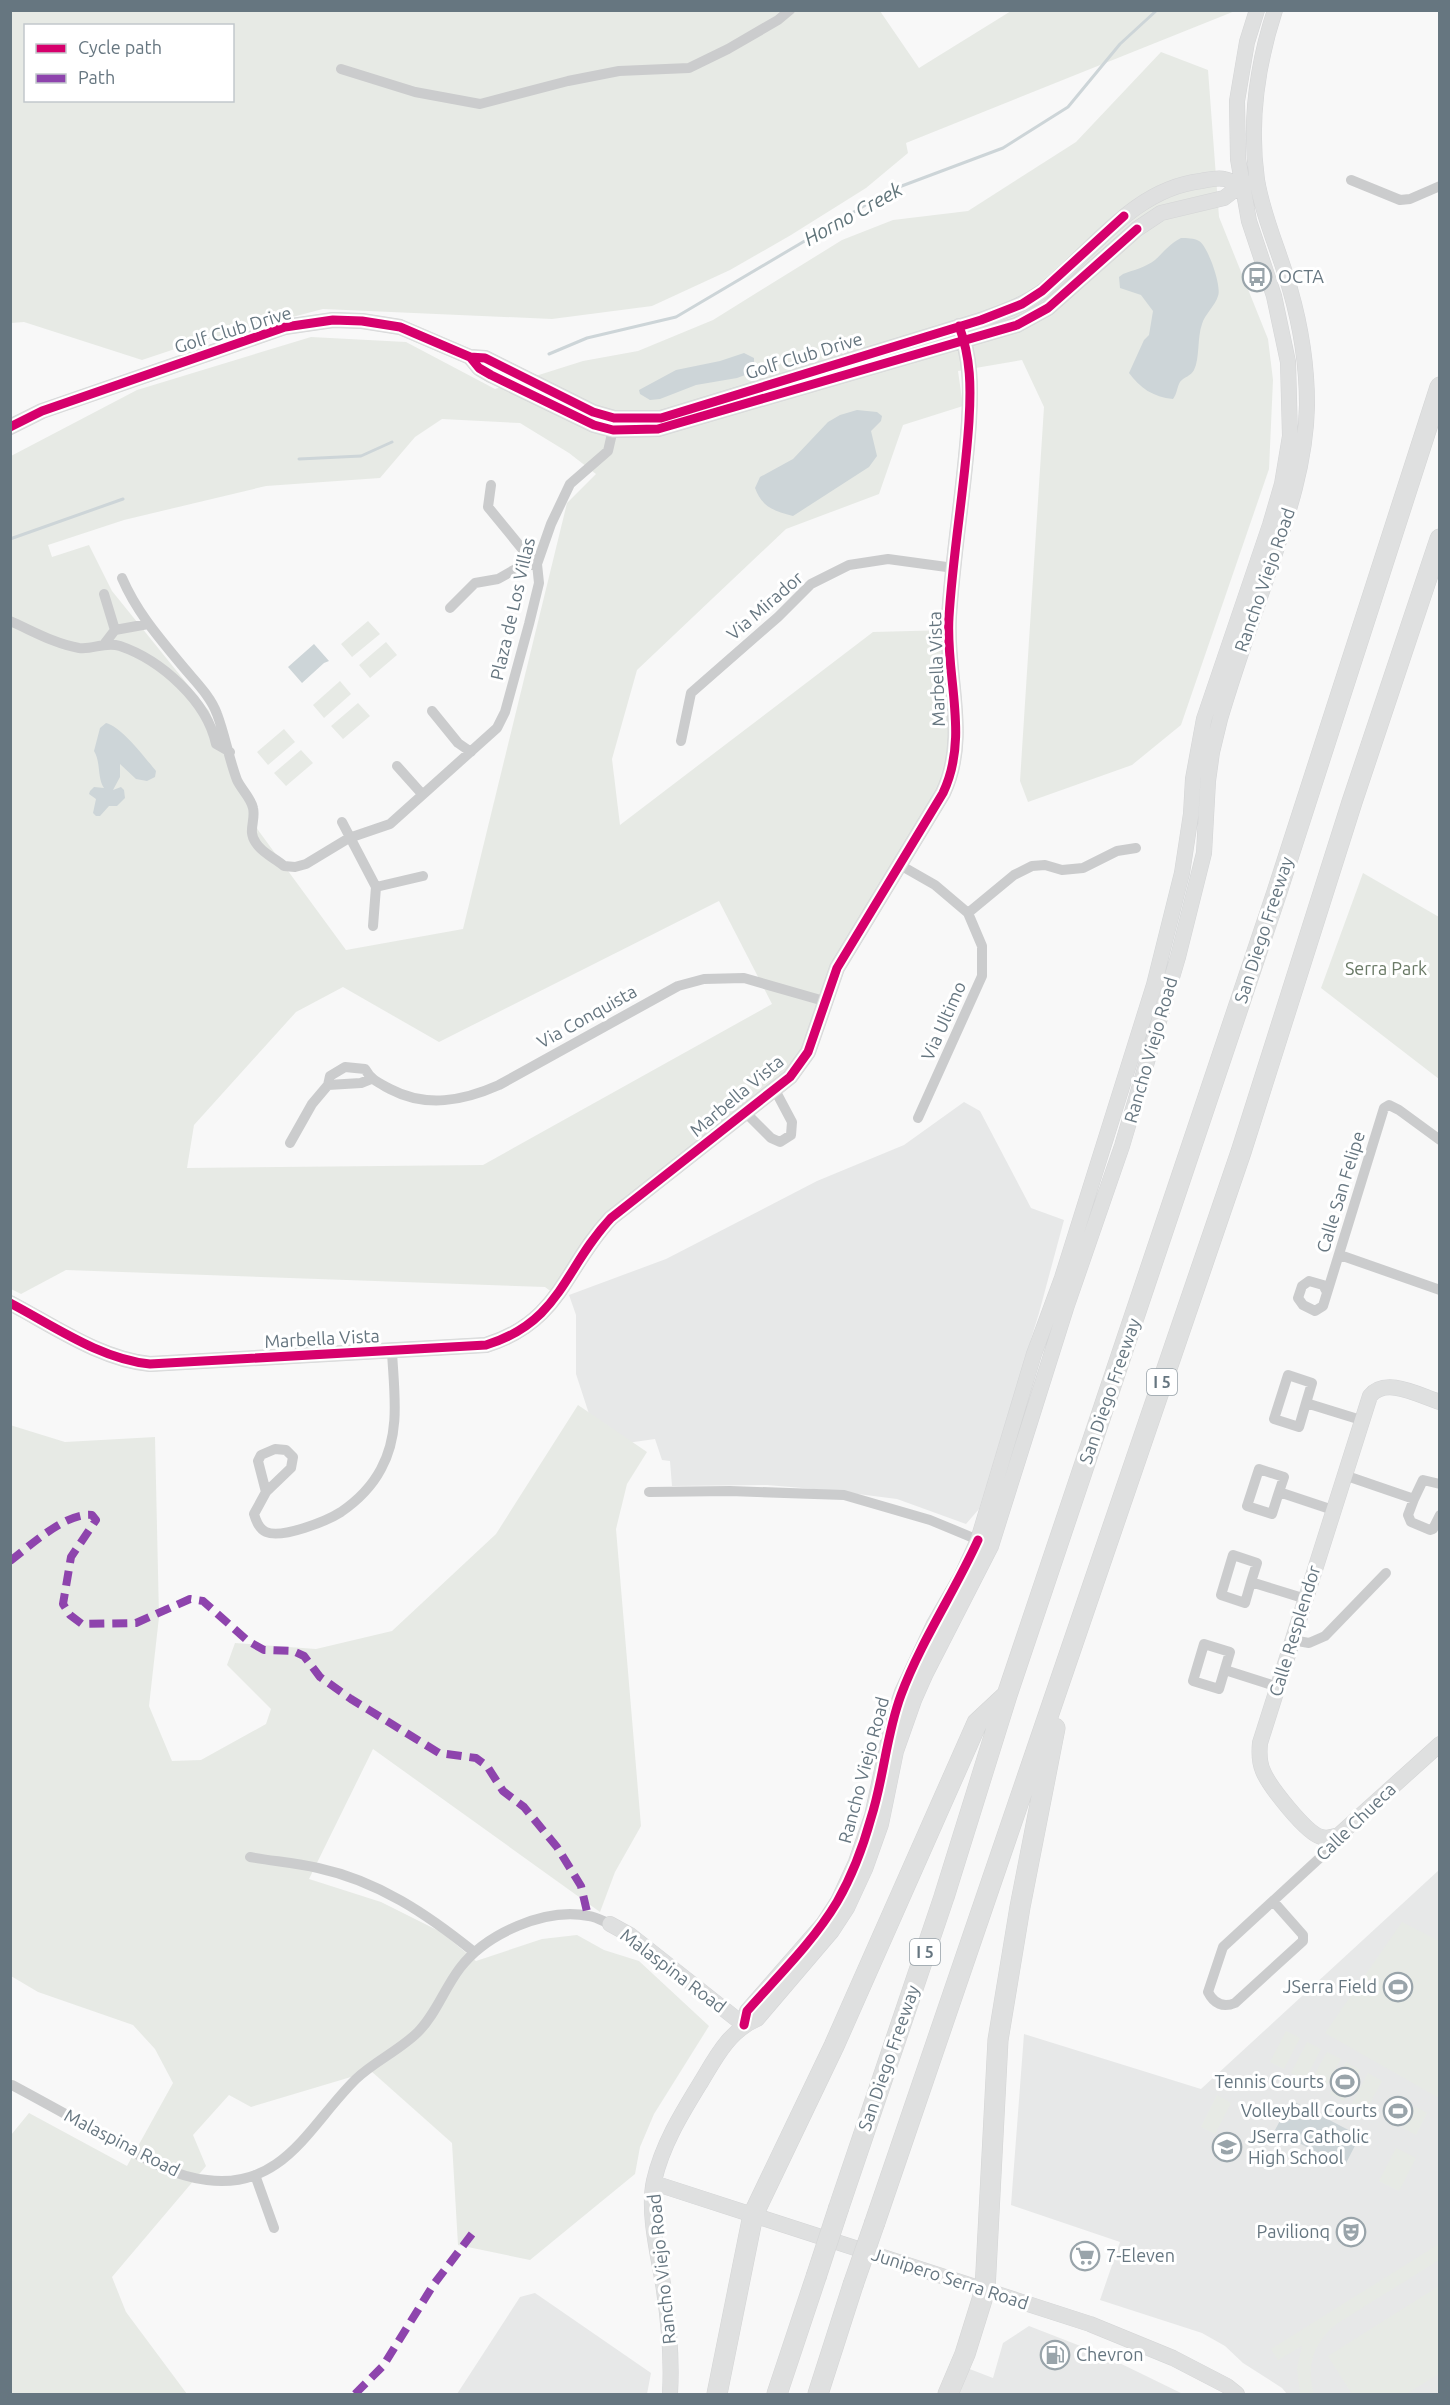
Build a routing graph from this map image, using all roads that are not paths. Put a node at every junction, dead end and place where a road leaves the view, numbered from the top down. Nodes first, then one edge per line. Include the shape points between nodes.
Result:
1 (790, 10) edge
2 (1257, 10) edge
3 (1275, 10) edge
4 (341, 69) dead end
5 (1351, 180) dead end
6 (1257, 181) junction
7 (1241, 185) junction
8 (1440, 186) edge
9 (962, 334) junction
10 (1440, 387) edge
11 (614, 424) junction
12 (10, 428) edge
13 (491, 485) dead end
14 (1440, 539) edge
15 (537, 564) junction
16 (954, 568) junction
17 (122, 578) dead end
18 (104, 594) dead end
19 (450, 608) dead end
20 (10, 621) edge
21 (148, 624) junction
22 (115, 630) junction
23 (105, 643) junction
24 (432, 711) dead end
25 (681, 741) dead end
26 (230, 752) junction
27 (471, 752) junction
28 (397, 766) dead end
29 (422, 794) junction
30 (342, 822) dead end
31 (349, 838) junction
32 (1136, 848) dead end
33 (900, 865) junction
34 (423, 876) dead end
35 (376, 887) junction
36 (968, 913) junction
37 (373, 926) dead end
38 (824, 1001) junction
39 (371, 1079) junction
40 (328, 1084) junction
41 (775, 1090) junction
42 (746, 1113) junction
43 (918, 1118) dead end
44 (1440, 1140) edge
45 (290, 1143) dead end
46 (1340, 1255) junction
47 (1440, 1290) edge
48 (1328, 1292) dead end
49 (10, 1304) edge
50 (392, 1352) junction
51 (1440, 1402) edge
52 (1306, 1403) junction
53 (1361, 1420) junction
54 (1344, 1474) junction
55 (1440, 1484) edge
56 (266, 1492) dead end
57 (649, 1492) dead end
58 (1279, 1492) dead end
59 (1414, 1499) junction
60 (1333, 1510) junction
61 (1438, 1521) edge
62 (984, 1543) junction
63 (1386, 1573) dead end
64 (1251, 1582) junction
65 (1306, 1599) junction
66 (1292, 1640) junction
67 (1070, 1655) junction
68 (1225, 1670) junction
69 (1278, 1687) junction
70 (1008, 1695) junction
71 (1440, 1744) edge
72 (1339, 1835) junction
73 (249, 1857) dead end
74 (1273, 1901) junction
75 (610, 1924) joint
76 (474, 1952) junction
77 (744, 2025) junction
78 (12, 2085) dead end
79 (255, 2175) junction
80 (654, 2183) junction
81 (753, 2215) junction
82 (274, 2228) dead end
83 (986, 2290) junction
84 (670, 2394) edge
85 (717, 2394) edge
86 (777, 2394) edge
87 (818, 2394) edge
88 (948, 2394) edge
89 (1237, 2394) edge

1 - 4 street via 689,68 619,71 480,104 416,92
2 - 7 main road, Rancho Viejo Road via 1237,101
3 - 6 main road, Rancho Viejo Road via 1257,82
5 - 8 street via 1400,200
6 - 7 main road, Golf Club Drive
6 - 62 main road, Rancho Viejo Road via 1290,288 1305,359 1307,406 1302,462 1290,510 1220,719 1208,781 1204,853 1178,957 1122,1146
7 - 9 main road, Golf Club Drive via 1224,198 1161,213 1048,308 1017,325
7 - 9 main road, Golf Club Drive via 1221,178 1165,190 1124,216 1042,291
7 - 62 main road, Rancho Viejo Road via 1274,296 1288,362 1290,436 1282,484 1204,719 1182,873 1154,985 1034,1354
9 - 11 main road, Golf Club Drive via 661,418
9 - 16 main road, Marbella Vista via 971,396
10 - 70 highway, San Diego Freeway / I 5 via 1277,892
11 - 12 main road, Golf Club Drive via 485,358 470,357 400,327 333,320 285,327 42,411
11 - 15 street, Plaza de Los Villas via 604,454 565,491
13 - 15 street via 488,507
14 - 67 highway, I 5 via 1241,1152
15 - 19 street via 475,583
15 - 27 street, Plaza de Los Villas via 539,583 505,712 493,734
16 - 25 street, Via Mirador via 888,559 849,565 811,584 691,693
16 - 33 main road, Marbella Vista via 949,630 956,734 954,761 943,793
17 - 21 street
18 - 22 street
20 - 23 street via 82,649
21 - 22 street
21 - 26 street via 217,712
22 - 23 street
23 - 26 street via 150,662 190,693 208,721 216,744
24 - 27 street via 458,743
26 - 31 street, Plaza de Los Villas via 237,781 253,806 250,828 254,842 284,866 306,864
27 - 29 street, Plaza de Los Villas
28 - 29 street
29 - 31 street, Plaza de Los Villas via 390,824
30 - 31 street
31 - 35 street
32 - 36 street via 1117,851 1083,868 1032,866 1014,875
33 - 36 street, Via Ultimo via 935,885
33 - 38 main road, Marbella Vista via 837,968
34 - 35 street
35 - 37 street
36 - 43 street, Via Ultimo via 982,946 982,976
38 - 39 street, Via Conquista via 744,978 704,979 678,987 477,1095 425,1101
38 - 41 main road, Marbella Vista via 808,1052
39 - 40 street
39 - 40 street, Via Conquista via 365,1069 345,1066 330,1076
40 - 45 street, Via Conquista
41 - 42 main road, Marbella Vista
41 - 42 street via 792,1122 792,1135 780,1142 771,1138
42 - 50 main road, Marbella Vista via 611,1218 551,1304 526,1328 486,1345
44 - 46 street, Calle San Felipe via 1399,1110 1389,1105 1384,1108
46 - 47 street
46 - 48 street, Calle San Felipe
49 - 50 main road, Marbella Vista via 105,1352 139,1362
50 - 56 street via 393,1437 382,1469 367,1489 323,1522 276,1533 266,1532 257,1524 254,1514
51 - 53 main road, Calle Resplendor via 1391,1386 1382,1387 1374,1390
52 - 52 street via 1299,1426 1274,1419 1288,1375 1312,1383
52 - 53 street
53 - 54 main road, Calle Resplendor
54 - 59 street
54 - 60 main road, Calle Resplendor
55 - 59 street via 1423,1480
57 - 62 street via 844,1495 930,1520
58 - 60 street
59 - 61 street via 1408,1515 1411,1522 1430,1530
60 - 65 main road, Calle Resplendor
62 - 77 main road, Rancho Viejo Road via 961,1577 914,1665 872,1816 838,1901 747,2011
63 - 66 street via 1324,1636 1309,1643
64 - 64 street via 1257,1563 1233,1555 1221,1595 1245,1603
64 - 65 street
65 - 66 main road, Calle Resplendor
66 - 69 main road, Calle Resplendor
67 - 83 highway via 998,2040
67 - 87 highway, I 5, bridge
68 - 68 street via 1230,1652 1204,1644 1193,1681 1219,1689
68 - 69 street
69 - 72 main road, Calle Resplendor via 1260,1743 1263,1772 1311,1831 1319,1837
70 - 81 highway via 977,1722 839,2036
70 - 86 highway, San Diego Freeway / I 5, bridge
71 - 72 main road, Calle Chueca
72 - 74 street, Calle Chueca
73 - 76 street via 318,1868 363,1882 406,1902
74 - 74 street, Calle Chueca via 1303,1935 1303,1941 1235,2003 1217,2004 1208,1992 1222,1947
75 - 76 street, Malaspina Road via 588,1916 548,1917 508,1930
75 - 77 main road, Malaspina Road via 630,1935
76 - 79 street, Malaspina Road via 417,2033 357,2079 282,2162
77 - 80 main road, Rancho Viejo Road via 720,2049 692,2097 671,2134
78 - 79 street, Malaspina Road via 184,2176 229,2180
79 - 82 street
80 - 81 main road, Junipero Serra Road
80 - 84 main road, Rancho Viejo Road via 654,2217 668,2326
81 - 83 main road, Junipero Serra Road
81 - 85 highway
83 - 88 highway
83 - 89 main road, Junipero Serra Road via 1090,2324 1173,2358

